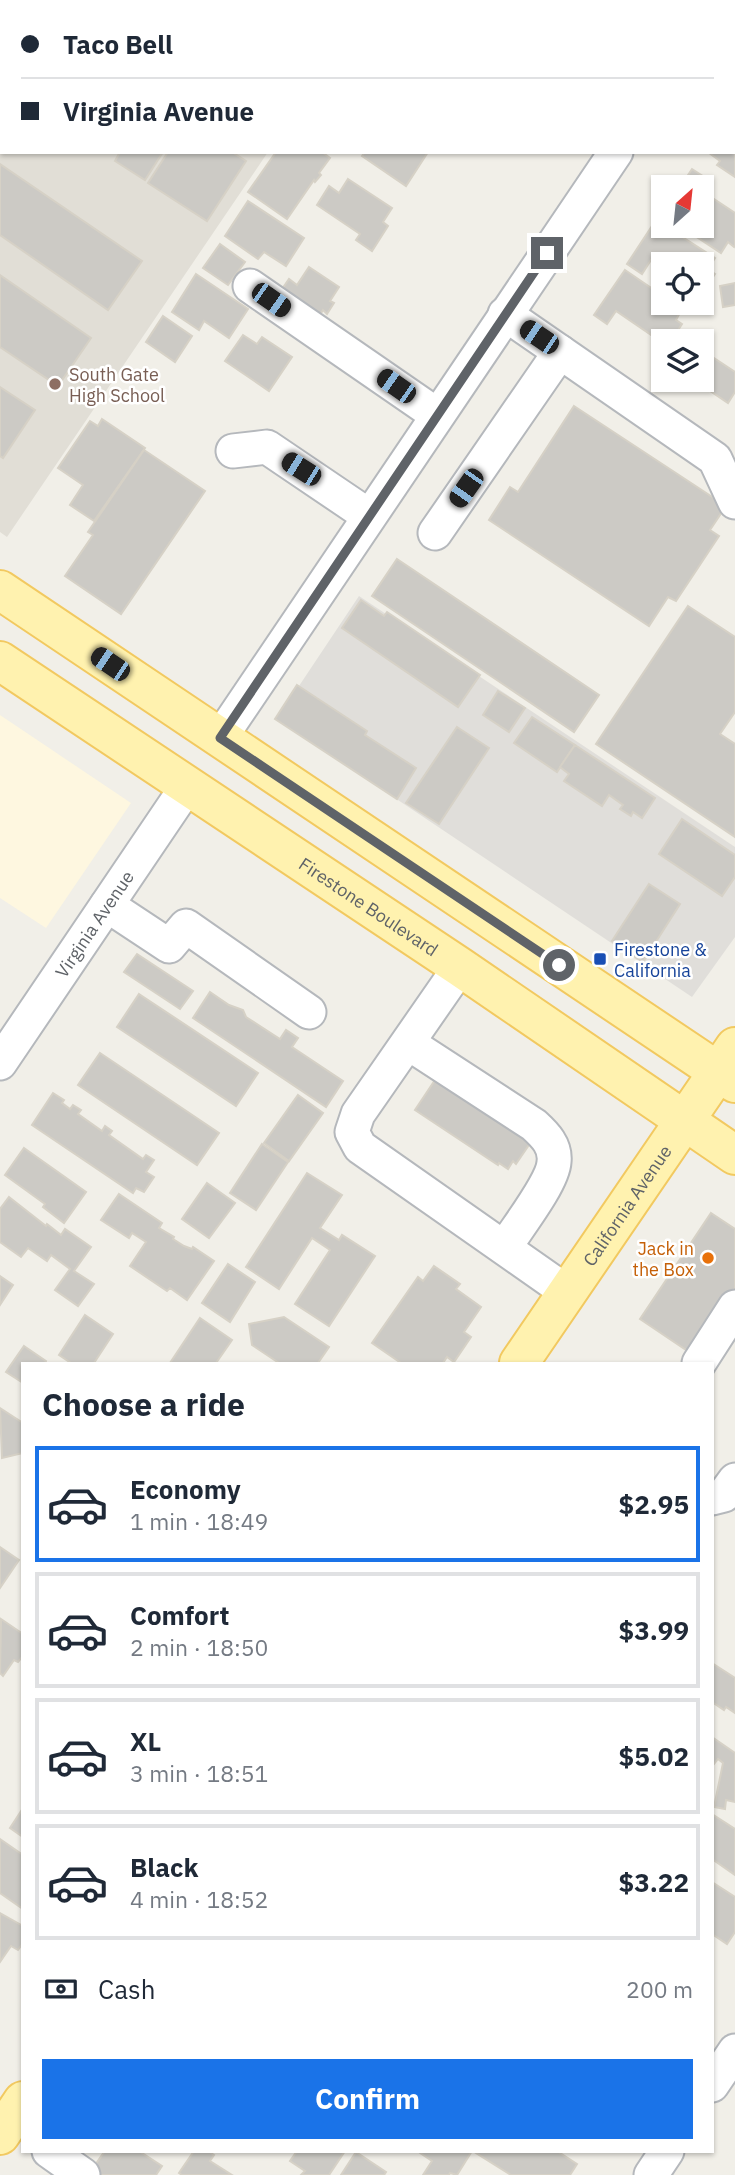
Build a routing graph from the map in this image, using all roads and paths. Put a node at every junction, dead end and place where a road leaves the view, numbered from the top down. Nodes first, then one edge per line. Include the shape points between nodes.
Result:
1 (615, 154) edge
2 (250, 286) dead end
3 (505, 314) junction
4 (560, 352) junction
5 (437, 415) junction
6 (233, 450) dead end
7 (735, 502) edge
8 (369, 516) junction
9 (435, 533) dead end
10 (0, 590) edge
11 (0, 661) edge
12 (220, 738) junction
13 (188, 785) junction
14 (107, 905) junction
15 (460, 967) junction
16 (309, 1012) dead end
17 (408, 1043) junction
18 (0, 1063) edge
19 (729, 1067) edge
20 (685, 1121) junction
21 (735, 1155) edge
22 (505, 1247) junction
23 (567, 1292) junction
24 (735, 1307) edge
25 (520, 1362) edge
26 (700, 1362) edge
27 (735, 1480) edge
28 (714, 1498) edge
29 (735, 2051) edge
30 (714, 2082) edge
31 (52, 2153) edge
32 (666, 2153) edge
33 (83, 2175) edge
34 (651, 2175) edge

1 - 3 street
2 - 5 street
3 - 4 street
3 - 5 street
4 - 7 street via 715,459
4 - 9 street
5 - 8 street
6 - 8 street via 267,447
8 - 12 street
10 - 12 main road
11 - 13 main road, Firestone Boulevard
12 - 19 main road
13 - 14 street, Virginia Avenue
13 - 15 main road, Firestone Boulevard
14 - 16 street via 169,946 186,926
14 - 18 street, Virginia Avenue
15 - 17 street
15 - 20 main road, Firestone Boulevard
17 - 22 street via 534,1125 552,1147 551,1175
17 - 22 street via 358,1114 352,1132 360,1147
19 - 20 main road, California Avenue
20 - 21 main road, Firestone Boulevard
20 - 23 main road, California Avenue
22 - 23 street
23 - 25 main road, California Avenue
24 - 26 street
27 - 28 street via 724,1496
29 - 30 street
31 - 33 street
32 - 34 street

